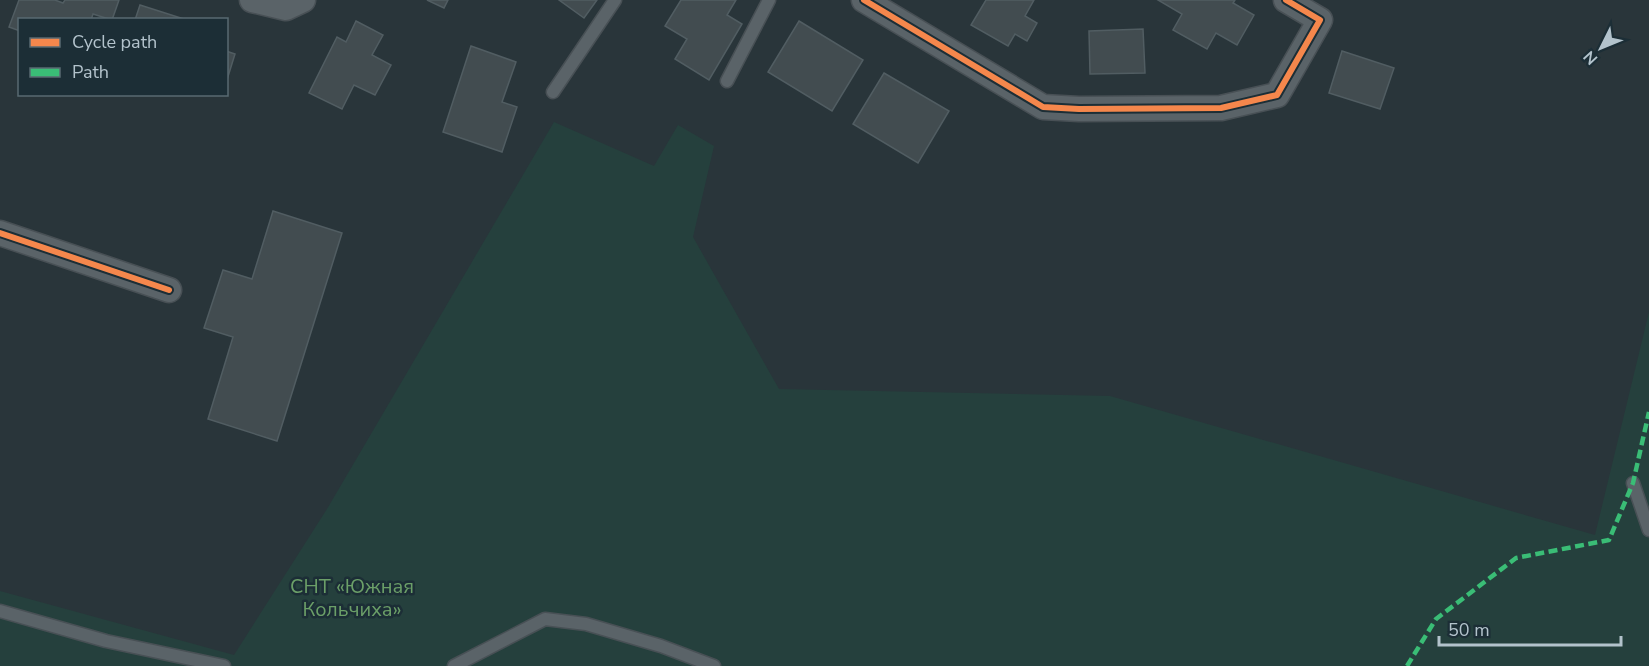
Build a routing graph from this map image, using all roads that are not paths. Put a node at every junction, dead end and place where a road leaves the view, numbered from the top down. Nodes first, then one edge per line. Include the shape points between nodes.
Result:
1 (252, 0) edge
2 (303, 0) edge
3 (615, 0) edge
4 (769, 0) edge
5 (864, 0) edge
6 (1286, 0) edge
7 (727, 81) dead end
8 (553, 92) dead end
9 (0, 233) edge
10 (169, 290) dead end
11 (1633, 483) dead end
12 (1649, 530) edge
13 (0, 611) edge
14 (224, 666) edge
15 (454, 666) edge
16 (714, 666) edge

1 - 2 street via 286,8
3 - 8 lane
4 - 7 lane
5 - 6 street via 1043,107 1079,109 1221,108 1277,95 1320,20
9 - 10 street
11 - 12 lane
13 - 14 lane via 106,641
15 - 16 lane via 545,619 586,624

